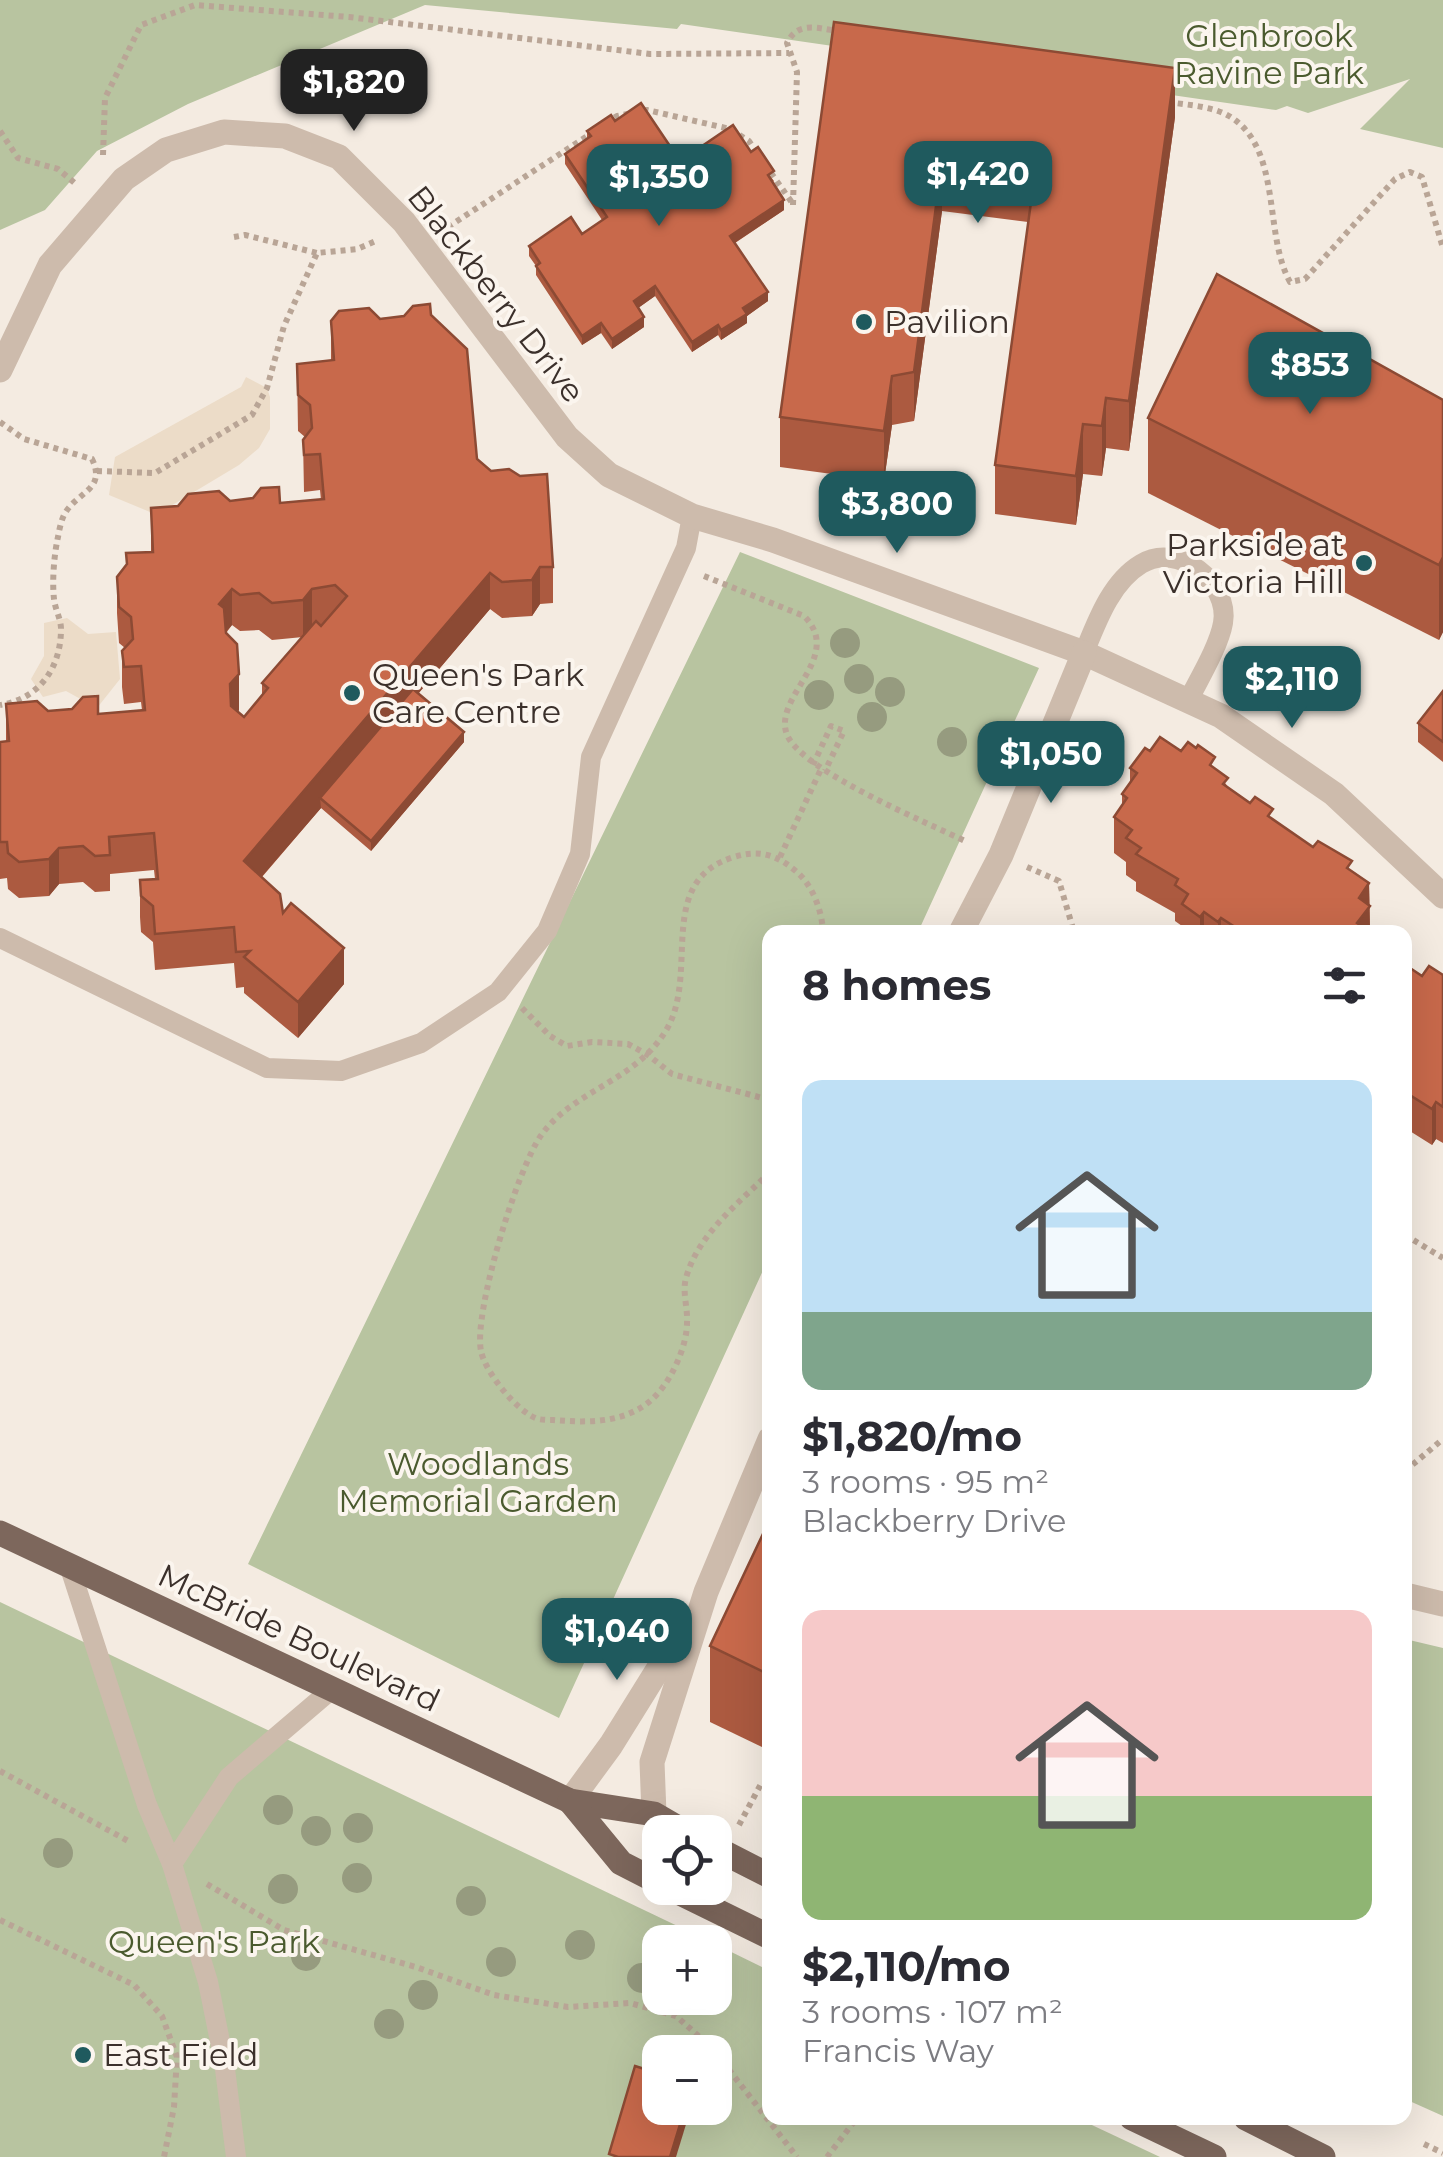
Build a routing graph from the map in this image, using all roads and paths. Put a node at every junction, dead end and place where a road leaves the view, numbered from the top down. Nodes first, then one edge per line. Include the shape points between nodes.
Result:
1 (856, 35) edge
2 (789, 53) junction
3 (1160, 100) edge
4 (0, 131) edge
5 (58, 169) dead end
6 (101, 206) junction
7 (439, 214) dead end
8 (388, 235) dead end
9 (234, 237) dead end
10 (1443, 248) edge
11 (317, 253) junction
12 (0, 370) edge
13 (0, 422) edge
14 (98, 471) junction
15 (692, 516) junction
16 (698, 574) dead end
17 (1084, 652) junction
18 (1188, 701) junction
19 (0, 705) edge
20 (812, 764) junction
21 (823, 770) junction
22 (967, 842) dead end
23 (780, 858) junction
24 (1027, 867) dead end
25 (1443, 896) edge
26 (821, 925) edge
27 (965, 925) edge
28 (1072, 925) edge
29 (0, 938) edge
30 (509, 999) dead end
31 (648, 1054) junction
32 (762, 1098) edge
33 (762, 1180) edge
34 (1412, 1239) edge
35 (1443, 1258) edge
36 (1443, 1439) edge
37 (762, 1457) edge
38 (1412, 1465) edge
39 (0, 1532) edge
40 (69, 1565) junction
41 (706, 1592) junction
42 (1412, 1597) edge
43 (1443, 1604) edge
44 (331, 1690) junction
45 (0, 1771) edge
46 (762, 1782) edge
47 (570, 1801) junction
48 (654, 1814) joint
49 (732, 1831) edge
50 (143, 1849) dead end
51 (732, 1856) edge
52 (172, 1864) junction
53 (762, 1872) edge
54 (642, 1873) edge
55 (211, 1886) dead end
56 (705, 1905) edge
57 (0, 1920) edge
58 (762, 1933) edge
59 (762, 2112) edge
60 (772, 2125) edge
61 (852, 2125) edge
62 (1147, 2125) edge
63 (1260, 2125) edge
64 (1424, 2144) dead end
65 (1443, 2153) edge
66 (164, 2157) edge
67 (236, 2157) edge
68 (797, 2157) edge
69 (827, 2157) edge
70 (1214, 2157) edge
71 (1323, 2157) edge

1 - 2 path via 802,27 792,33
2 - 6 path via 650,54 195,5 142,24 104,98
2 - 7 path via 797,72 794,205 742,135 647,110 617,116 448,227
3 - 10 path via 1230,116 1248,132 1263,164 1281,267 1290,282 1305,279 1395,179 1410,172 1422,177
4 - 5 path via 18,158
6 - 12 street, Blackberry Drive via 50,265
6 - 15 street, Blackberry Drive via 124,179 166,150 224,132 285,136 339,157 416,236 567,437 610,475
8 - 11 path via 357,249
9 - 11 path
11 - 14 path via 252,415 155,473
13 - 14 path via 24,439 92,459
14 - 19 path via 65,514 57,540 54,598 62,627 55,667 40,687
15 - 17 street, Blackberry Drive
15 - 29 lane via 679,565 591,756 580,854 548,931 498,992 421,1042 341,1072 267,1068
16 - 20 path via 804,616 814,626 817,650 786,730
17 - 18 street
17 - 18 lane via 1124,576 1145,560 1190,564 1214,582 1223,624
17 - 27 street via 1001,855
18 - 25 street via 1221,716 1334,794
20 - 21 path
20 - 21 path via 831,726 844,731
21 - 22 path
21 - 23 path
23 - 26 path via 806,880
23 - 31 path via 748,853 699,875 686,900 678,999
24 - 28 path via 1058,881
30 - 31 path via 567,1046 628,1044
31 - 32 path via 672,1074
31 - 33 path via 542,1133 522,1172 482,1313 481,1351 495,1382 536,1419 575,1422 630,1414 658,1393 688,1326 686,1278 709,1233
34 - 35 path
36 - 38 path
37 - 41 street
39 - 40 main road, McBride Boulevard
40 - 44 main road, McBride Boulevard
40 - 52 lane
41 - 47 street
41 - 48 street via 652,1762
42 - 43 street
44 - 47 main road, McBride Boulevard
44 - 52 lane via 228,1778
45 - 50 path
46 - 49 path
47 - 48 main road, McBride Boulevard
47 - 54 main road, McBride Boulevard via 621,1863
51 - 53 main road
52 - 67 lane via 208,1982
55 - 59 path via 284,1930 494,1995 568,2007 630,2002 676,2016 712,2048
56 - 58 main road
57 - 66 path via 134,1985 162,2016 177,2056
60 - 68 path
61 - 69 path
62 - 70 main road
63 - 71 main road
64 - 65 path

